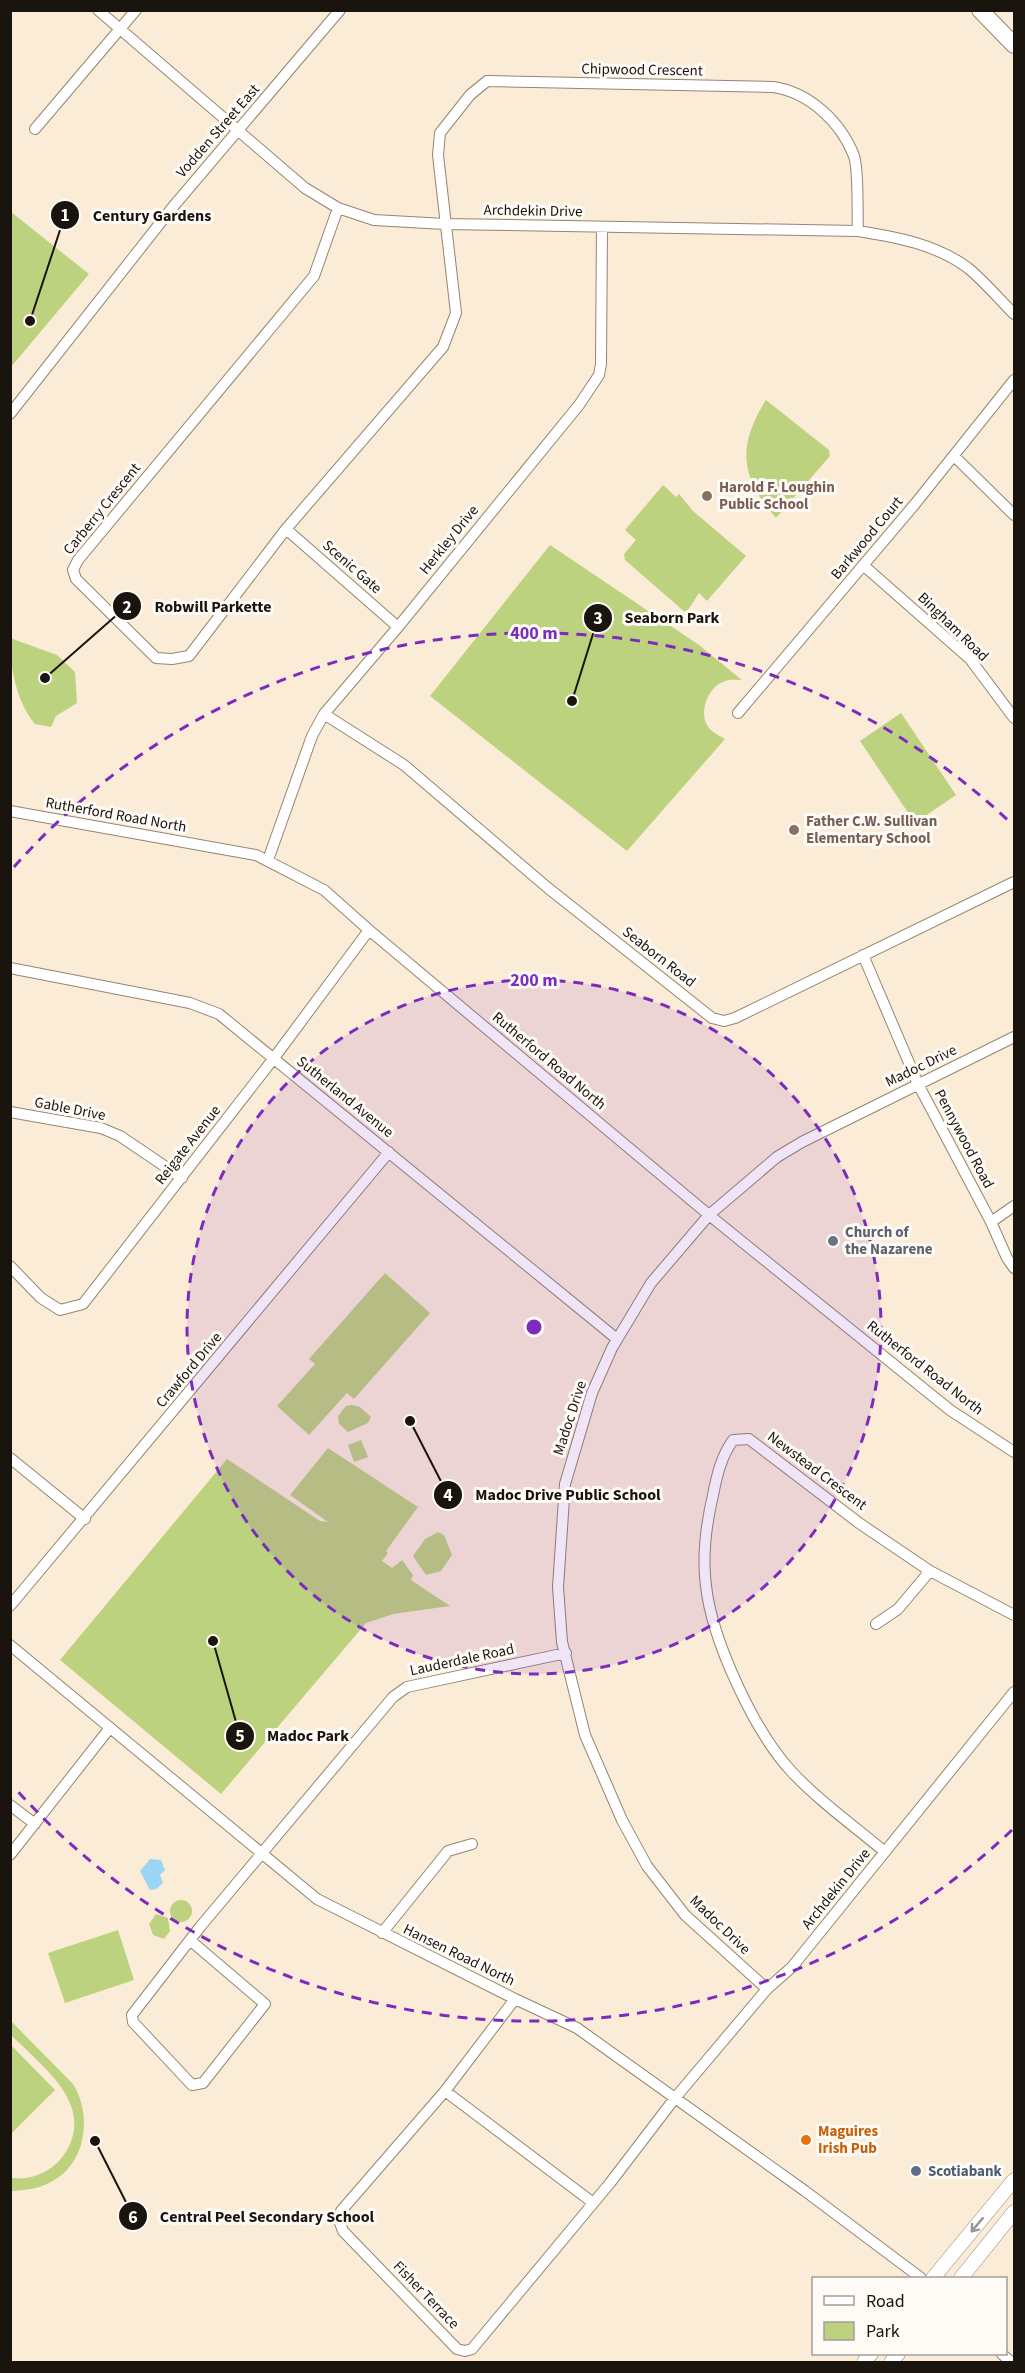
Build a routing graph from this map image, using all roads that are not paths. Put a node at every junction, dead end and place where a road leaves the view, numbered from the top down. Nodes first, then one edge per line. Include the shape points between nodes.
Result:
1 (98, 10) edge
2 (136, 10) edge
3 (340, 10) edge
4 (980, 10) edge
5 (119, 30) junction
6 (1014, 45) edge
7 (35, 129) dead end
8 (239, 131) junction
9 (338, 208) junction
10 (444, 225) junction
11 (602, 227) junction
12 (858, 231) junction
13 (1014, 314) edge
14 (1014, 380) edge
15 (10, 414) edge
16 (954, 456) junction
17 (1014, 514) edge
18 (286, 529) junction
19 (863, 565) junction
20 (398, 627) junction
21 (738, 712) dead end
22 (324, 714) junction
23 (1014, 718) edge
24 (10, 811) edge
25 (268, 860) junction
26 (1014, 882) edge
27 (369, 930) junction
28 (863, 955) junction
29 (10, 968) edge
30 (1014, 1037) edge
31 (274, 1058) junction
32 (918, 1084) junction
33 (10, 1112) edge
34 (389, 1152) junction
35 (182, 1178) junction
36 (1014, 1206) edge
37 (709, 1215) junction
38 (991, 1222) junction
39 (10, 1266) edge
40 (1014, 1268) edge
41 (617, 1339) junction
42 (1014, 1452) edge
43 (10, 1458) edge
44 (85, 1519) junction
45 (930, 1571) junction
46 (10, 1606) edge
47 (1014, 1615) edge
48 (876, 1624) dead end
49 (10, 1645) edge
50 (566, 1653) junction
51 (1014, 1692) edge
52 (110, 1729) junction
53 (10, 1805) edge
54 (35, 1824) junction
55 (472, 1844) dead end
56 (885, 1852) junction
57 (262, 1855) junction
58 (10, 1856) edge
59 (382, 1933) junction
60 (191, 1941) junction
61 (767, 1989) junction
62 (515, 1999) junction
63 (445, 2091) junction
64 (675, 2098) junction
65 (1014, 2180) edge
66 (592, 2202) junction
67 (1014, 2212) edge
68 (920, 2277) edge
69 (934, 2277) edge
70 (961, 2277) edge

1 - 5 street, Archdekin Drive
2 - 5 street
3 - 8 street, Vodden Street East
4 - 6 highway
5 - 7 street
5 - 8 street, Archdekin Drive
8 - 9 street, Archdekin Drive via 305,188
8 - 15 street, Vodden Street East via 172,207
9 - 10 street, Archdekin Drive via 374,220
9 - 18 street, Carberry Crescent via 314,276 73,570 76,579 156,658 180,658 189,656
10 - 11 street, Archdekin Drive
10 - 12 street, Chipwood Crescent via 440,132 470,94 488,81 497,81 790,90 823,112 844,136 855,158
10 - 18 street, Carberry Crescent via 456,313 443,347
11 - 12 street, Archdekin Drive
11 - 20 street, Herkley Drive via 599,375 579,405
12 - 13 street, Archdekin Drive via 928,246 967,267
14 - 16 street, Barkwood Court
16 - 17 street
16 - 19 street, Barkwood Court
18 - 20 street, Scenic Gate
19 - 21 street, Barkwood Court
19 - 23 street, Bingham Road via 969,659
20 - 22 street, Herkley Drive
22 - 25 street, Herkley Drive via 312,736
22 - 28 street, Seaborn Road via 404,765 548,888 712,1018 735,1018
24 - 25 street, Rutherford Road North
25 - 27 street, Rutherford Road North via 324,890
26 - 28 street, Seaborn Road
27 - 31 street, Reigate Avenue
27 - 37 street, Rutherford Road North
28 - 32 street, Pennywood Road
29 - 31 street, Sutherland Avenue via 190,1003 219,1014
30 - 32 street, Madoc Drive
31 - 34 street, Sutherland Avenue
31 - 35 street, Reigate Avenue
32 - 37 street, Madoc Drive via 777,1157
32 - 38 street, Pennywood Road
33 - 35 street, Gable Drive via 101,1128 120,1136
34 - 41 street, Sutherland Avenue
34 - 44 street, Crawford Drive
35 - 39 street, Reigate Avenue via 83,1304 60,1310 50,1305
36 - 38 street
37 - 41 street, Madoc Drive via 651,1283
37 - 42 street, Rutherford Road North via 950,1410
38 - 40 street, Pennywood Road
41 - 50 street, Madoc Drive via 592,1393 565,1484 558,1587
43 - 44 street
44 - 46 street, Crawford Drive
45 - 47 street, Newstead Crescent
45 - 48 street via 898,1609
45 - 56 street, Newstead Crescent via 859,1523 749,1439 733,1440 723,1454 706,1526 706,1586 718,1638 758,1724 791,1771
49 - 52 street, Hansen Road North
50 - 57 street, Lauderdale Road via 407,1687 393,1697
50 - 61 street, Madoc Drive via 585,1735 647,1866 685,1915
51 - 56 street, Archdekin Drive
52 - 54 street
52 - 57 street, Hansen Road North
53 - 54 street
54 - 58 street
55 - 59 street via 448,1851
56 - 61 street, Archdekin Drive via 792,1967
57 - 59 street, Hansen Road North via 317,1899
57 - 60 street, Lauderdale Road
59 - 62 street, Hansen Road North
60 - 60 street, Lauderdale Road via 132,2015 133,2022 192,2085 197,2085 203,2083 265,2004
61 - 64 street, Archdekin Drive
62 - 63 street, Fisher Terrace
62 - 64 street, Hansen Road North via 577,2028
63 - 66 street
63 - 66 street, Fisher Terrace via 341,2211 339,2220 343,2231 457,2349 472,2349
64 - 66 street, Fisher Terrace
64 - 68 street, Hansen Road North
65 -> 69 main road
67 - 70 main road

